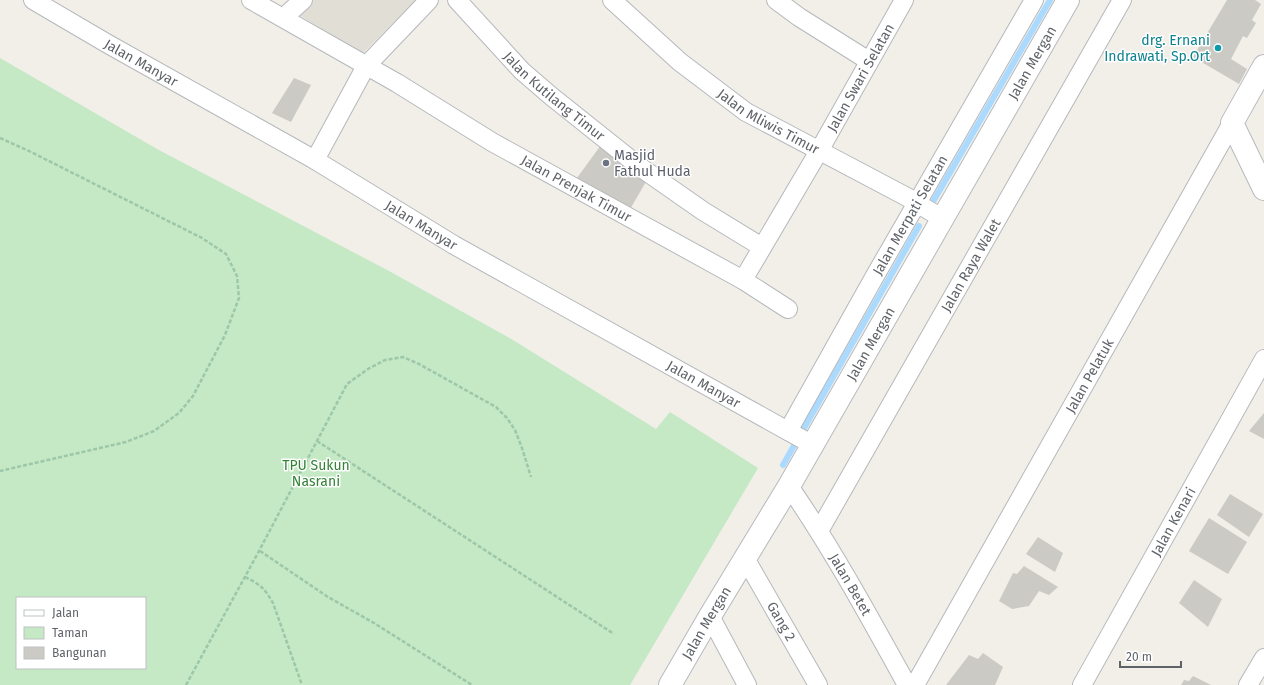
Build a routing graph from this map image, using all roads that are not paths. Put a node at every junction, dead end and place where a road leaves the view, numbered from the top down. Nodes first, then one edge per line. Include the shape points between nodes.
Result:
1 (33, 0) edge
2 (251, 0) edge
3 (303, 0) edge
4 (429, 0) edge
5 (457, 0) edge
6 (612, 0) edge
7 (776, 0) edge
8 (904, 0) edge
9 (1034, 0) edge
10 (1068, 0) edge
11 (1122, 0) edge
12 (283, 18) junction
13 (869, 61) junction
14 (366, 66) junction
15 (1264, 66) edge
16 (1232, 123) junction
17 (819, 151) junction
18 (315, 160) junction
19 (1264, 189) edge
20 (917, 203) junction
21 (943, 219) junction
22 (762, 247) junction
23 (743, 280) junction
24 (788, 309) dead end
25 (1264, 359) edge
26 (801, 438) junction
27 (789, 486) junction
28 (819, 531) junction
29 (745, 558) junction
30 (710, 616) junction
31 (1264, 658) edge
32 (674, 682) edge
33 (747, 685) edge
34 (818, 685) edge
35 (907, 685) edge
36 (915, 685) edge
37 (1082, 685) edge
38 (1248, 685) edge

1 - 18 street, Jalan Manyar
2 - 12 street, Jalan Prenjak Timur
3 - 12 street
4 - 14 street
5 - 22 street, Jalan Kutilang Timur via 522,71 551,96 640,167 703,211
6 - 17 street, Jalan Mliwis Timur via 680,62 746,112
7 - 13 street
8 - 13 street, Jalan Swari Selatan
9 - 20 street, Jalan Merpati Selatan
10 - 21 street, Jalan Mergan
11 - 28 street, Jalan Raya Walet
12 - 14 street, Jalan Prenjak Timur
13 - 17 street, Jalan Swari Selatan
14 - 18 street
14 - 23 street, Jalan Prenjak Timur via 492,142
15 - 16 street, Jalan Pelatuk
16 - 19 street
16 - 36 street, Jalan Pelatuk
17 - 20 street, Jalan Mliwis Timur
17 - 22 street, Jalan Swari Selatan
18 - 26 street, Jalan Manyar via 454,245
20 - 21 street, Jalan Mliwis Timur
20 - 26 street, Jalan Merpati Selatan
21 - 26 street, Jalan Mergan
22 - 23 street, Jalan Swari Selatan
23 - 24 street, Jalan Prenjak Timur
25 - 37 street, Jalan Kenari
26 - 27 street, Jalan Mergan
27 - 28 street, Jalan Betet
27 - 29 street, Jalan Mergan
28 - 35 street, Jalan Betet
29 - 30 street, Jalan Mergan
29 - 34 street, Gang 2
30 - 32 street, Jalan Mergan
30 - 33 street
31 - 38 street

